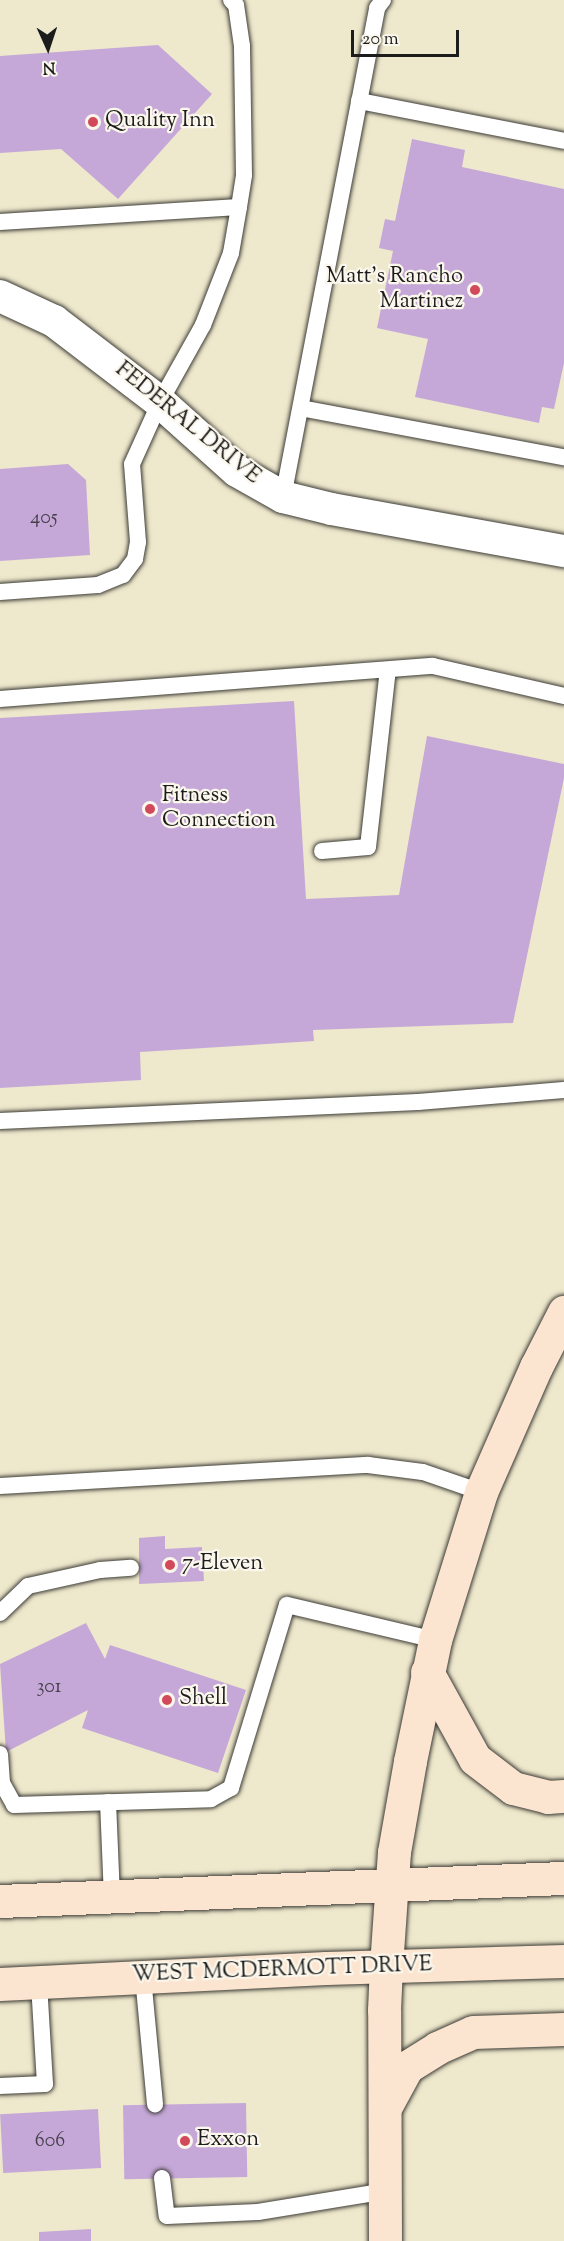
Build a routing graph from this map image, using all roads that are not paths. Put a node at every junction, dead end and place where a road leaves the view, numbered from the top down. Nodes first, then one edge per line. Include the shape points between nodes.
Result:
1 (231, 0) edge
2 (380, 4) edge
3 (359, 101) junction
4 (564, 141) edge
5 (239, 207) junction
6 (0, 222) edge
7 (0, 296) edge
8 (160, 402) junction
9 (301, 408) junction
10 (564, 458) edge
11 (283, 497) junction
12 (564, 552) edge
13 (0, 592) edge
14 (388, 670) junction
15 (564, 696) edge
16 (0, 699) edge
17 (322, 851) dead end
18 (564, 1090) edge
19 (0, 1121) edge
20 (564, 1312) edge
21 (0, 1486) edge
22 (481, 1492) junction
23 (130, 1568) dead end
24 (0, 1613) edge
25 (435, 1640) junction
26 (427, 1672) junction
27 (0, 1754) edge
28 (564, 1796) edge
29 (108, 1802) junction
30 (564, 1878) edge
31 (391, 1886) junction
32 (112, 1897) junction
33 (0, 1901) edge
34 (564, 1961) edge
35 (386, 1966) junction
36 (143, 1977) junction
37 (39, 1982) junction
38 (0, 1984) edge
39 (564, 2029) edge
40 (0, 2086) edge
41 (155, 2104) dead end
42 (386, 2105) junction
43 (162, 2178) dead end
44 (386, 2191) junction
45 (385, 2241) edge

1 - 5 lane via 236,5 242,46 244,175
2 - 3 lane
3 - 4 lane
3 - 9 lane
5 - 6 lane
5 - 8 lane via 231,253 203,325
7 - 8 street, FEDERAL DRIVE via 54,321
8 - 11 street, FEDERAL DRIVE via 237,471
8 - 13 lane via 132,464 138,542 135,558 123,575 98,585
9 - 10 lane
9 - 11 lane
11 - 12 street, FEDERAL DRIVE
14 - 15 lane via 433,666
14 - 16 lane
14 - 17 lane via 368,847
18 - 19 lane via 418,1102
20 - 22 main road
21 - 22 lane via 368,1465 423,1472
22 - 25 main road
23 - 24 lane via 100,1570 28,1586
25 - 26 main road
25 - 29 lane via 287,1605 231,1788 211,1799
26 - 28 main road via 476,1759 513,1788 548,1797
26 - 31 main road via 399,1817
27 - 29 lane via 2,1783 14,1805
29 - 32 lane
30 - 31 main road
31 - 32 main road
31 - 35 main road
32 - 33 main road
34 - 35 main road, WEST MCDERMOTT DRIVE
35 - 36 main road, WEST MCDERMOTT DRIVE
35 - 42 main road
36 - 37 main road, WEST MCDERMOTT DRIVE
36 - 41 lane
37 - 38 main road, WEST MCDERMOTT DRIVE
37 - 40 lane via 45,2084
39 - 42 main road via 473,2032 407,2067
42 - 44 main road
43 - 44 lane via 166,2217 258,2212
44 - 45 main road

